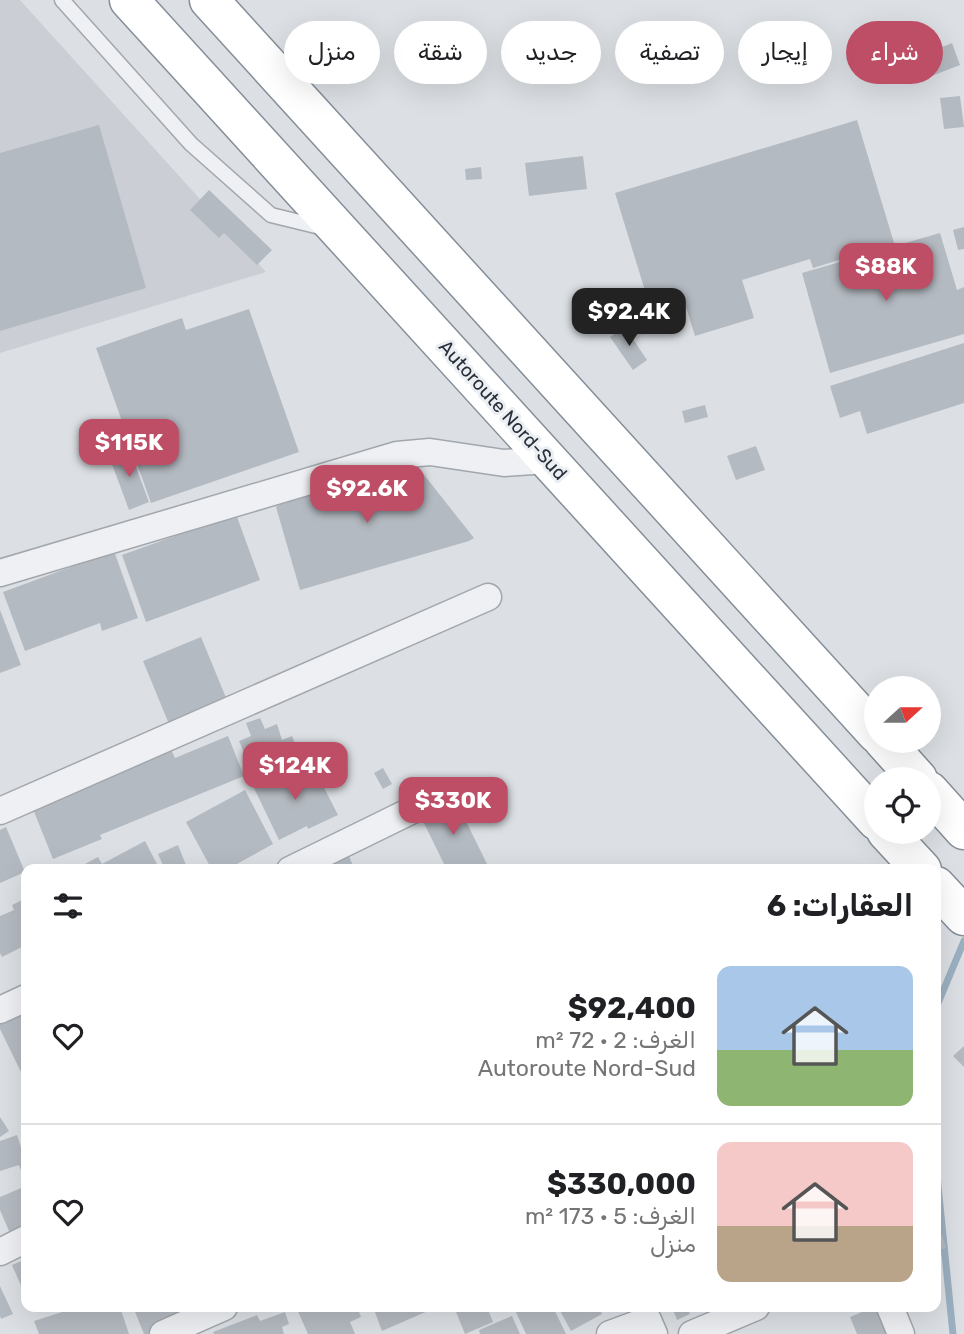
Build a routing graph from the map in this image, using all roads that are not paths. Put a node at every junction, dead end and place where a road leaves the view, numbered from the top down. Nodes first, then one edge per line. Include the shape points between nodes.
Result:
1 (62, 0) edge
2 (129, 0) edge
3 (209, 0) edge
4 (340, 232) junction
5 (548, 460) junction
6 (0, 573) edge
7 (488, 597) dead end
8 (864, 720) edge
9 (895, 753) edge
10 (907, 767) edge
11 (433, 800) dead end
12 (941, 804) edge
13 (864, 807) edge
14 (0, 811) edge
15 (964, 830) edge
16 (302, 864) edge
17 (941, 891) edge
18 (964, 916) edge
19 (21, 1000) edge
20 (0, 1010) edge
21 (21, 1242) edge
22 (0, 1252) edge
23 (213, 1312) edge
24 (745, 1312) edge
25 (892, 1312) edge
26 (698, 1333) edge
27 (163, 1334) edge
28 (610, 1334) edge
29 (654, 1334) edge
30 (901, 1334) edge

1 - 4 lane via 191,144 271,215
2 - 4 highway, Autoroute Nord-Sud
3 - 8 highway
4 - 5 highway, Autoroute Nord-Sud
5 - 6 street via 504,463 429,452 397,455
5 - 13 highway, Autoroute Nord-Sud
7 - 14 street
9 - 10 highway
11 - 16 street
12 - 15 highway
17 - 18 highway
19 - 20 street
21 - 22 street
23 - 27 street
24 - 26 street
25 - 30 street
28 - 29 street via 648,1320

